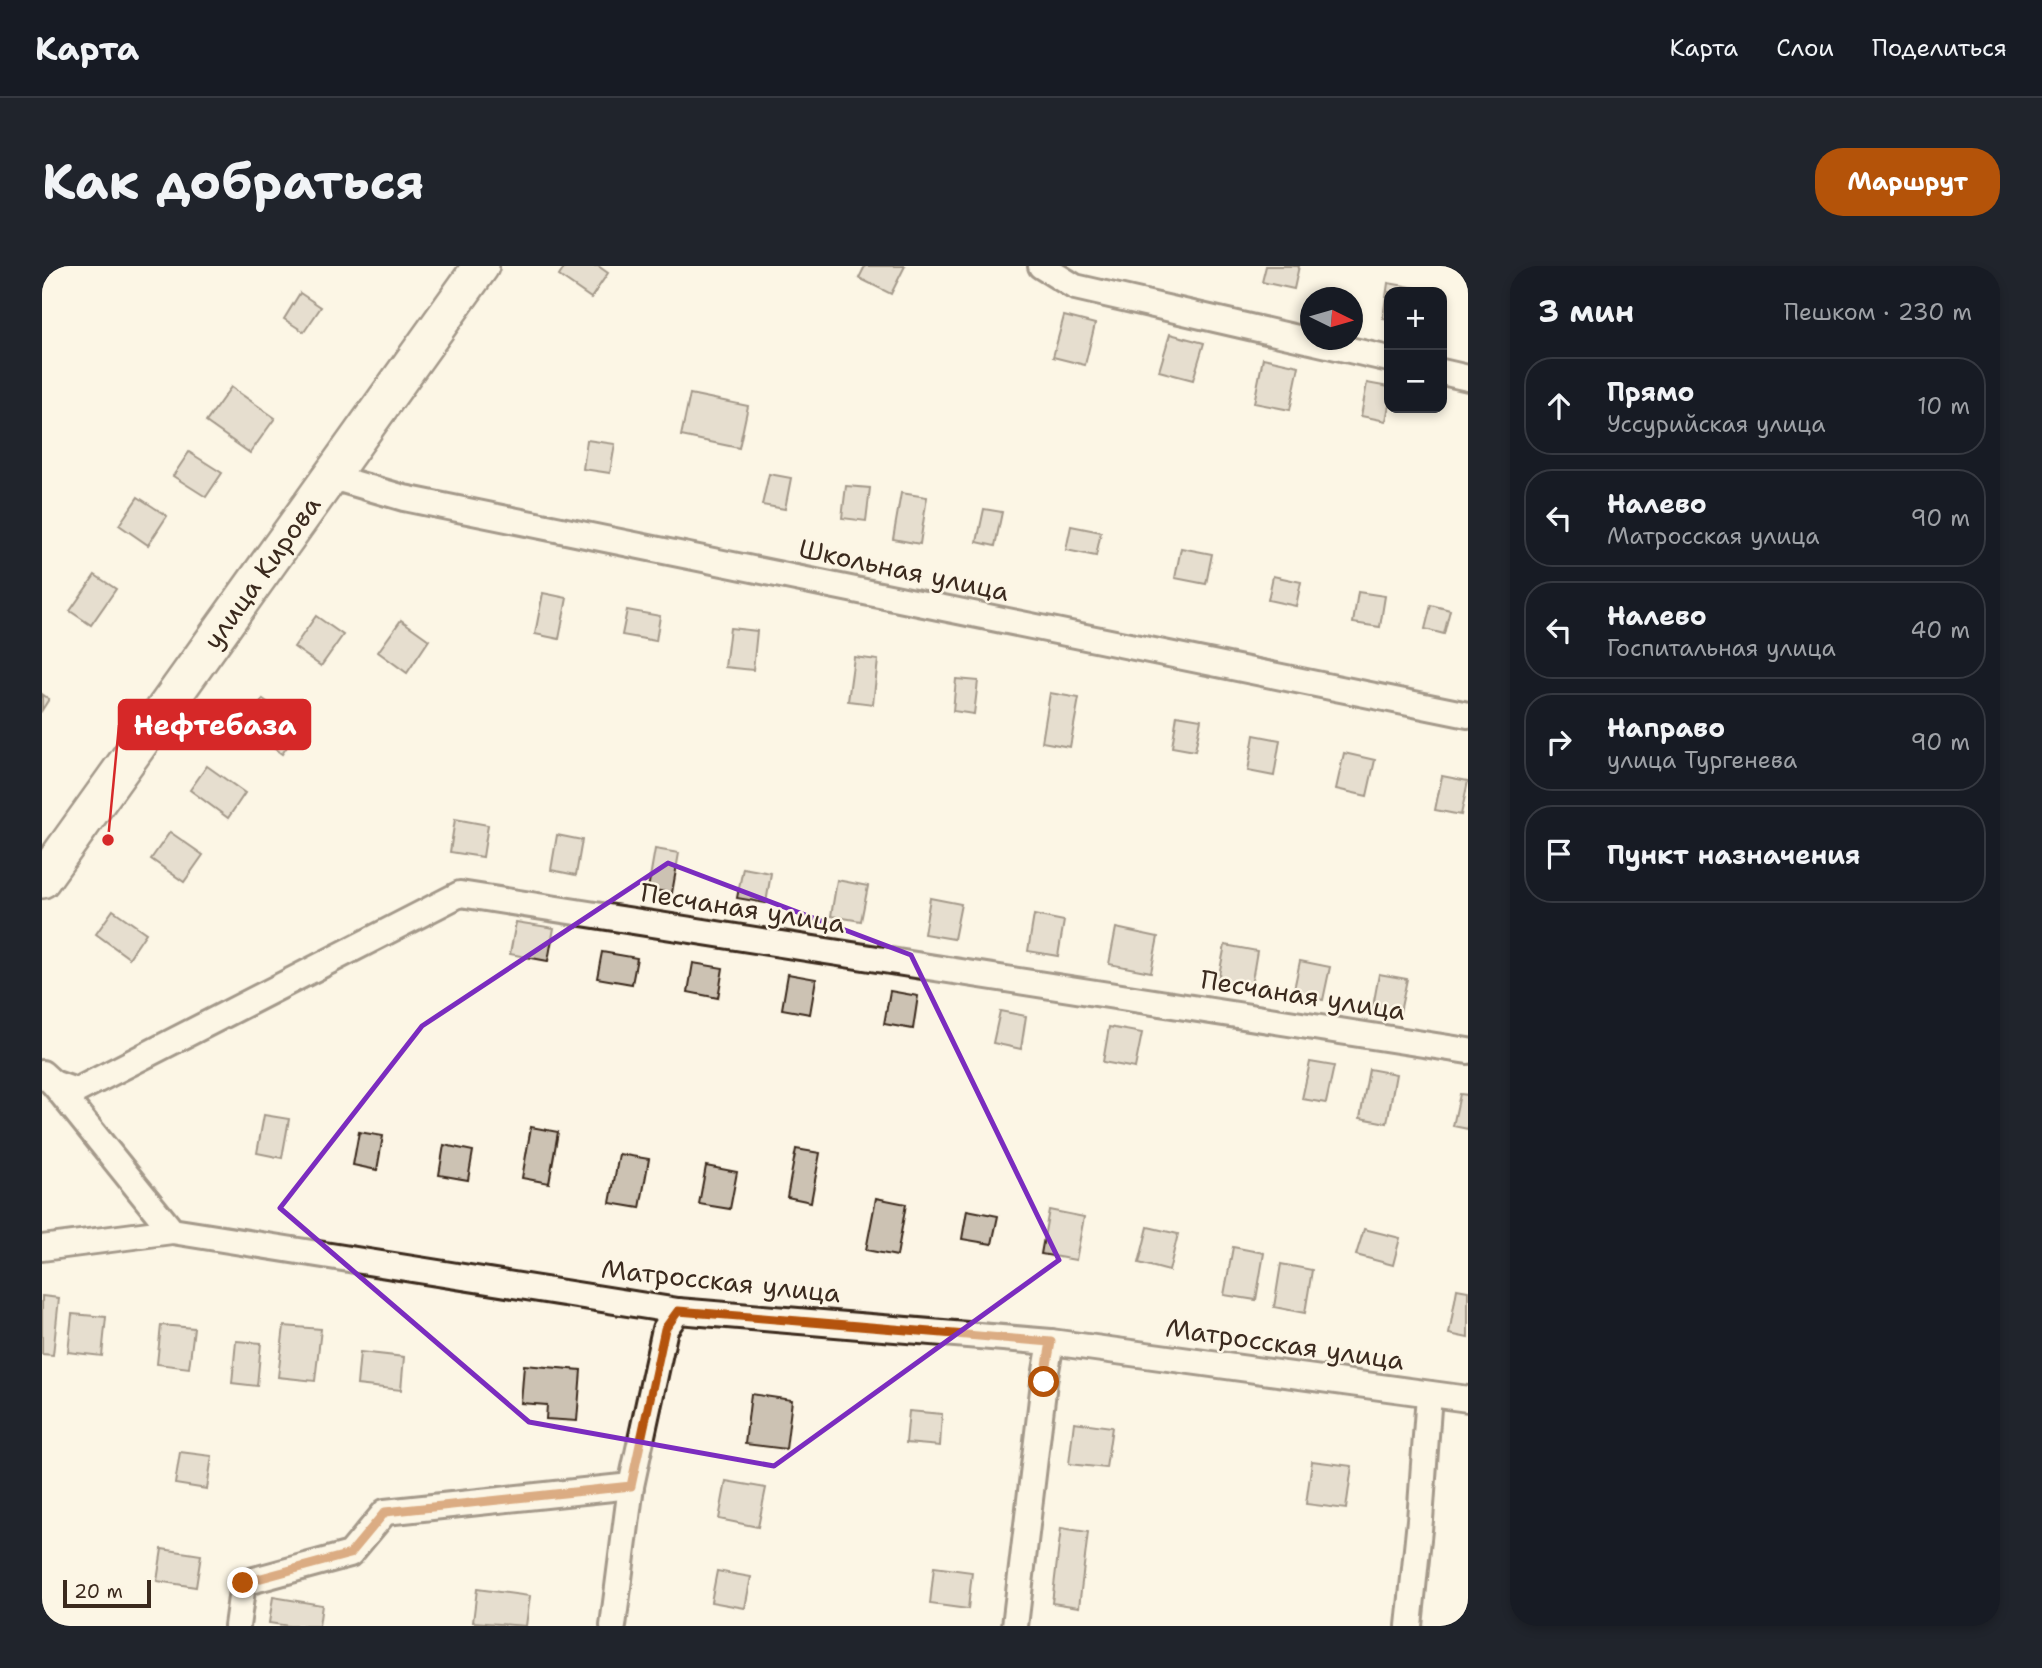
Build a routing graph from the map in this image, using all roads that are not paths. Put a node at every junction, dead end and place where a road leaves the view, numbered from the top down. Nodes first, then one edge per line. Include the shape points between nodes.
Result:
1 (481, 266) edge
2 (1041, 266) edge
3 (1384, 358) edge
4 (1447, 373) edge
5 (1468, 378) edge
6 (329, 476) junction
7 (1468, 715) edge
8 (42, 880) edge
9 (1468, 1051) edge
10 (47, 1078) edge
11 (172, 1231) junction
12 (42, 1248) edge
13 (678, 1311) junction
14 (1051, 1342) junction
15 (1430, 1394) junction
16 (1468, 1399) edge
17 (631, 1486) junction
18 (237, 1626) edge
19 (613, 1626) edge
20 (1015, 1626) edge
21 (1409, 1626) edge

1 - 6 main road, улица Кирова
2 - 3 street via 1075,287
4 - 5 street
6 - 7 street, Школьная улица via 404,498
6 - 8 main road, улица Кирова
9 - 10 street, Песчаная улица via 460,894 76,1091
10 - 11 street
11 - 12 street, Матросская улица
11 - 13 street, Матросская улица
13 - 14 street, Матросская улица
13 - 17 street via 665,1329
14 - 15 street, Матросская улица
14 - 20 street
15 - 16 street, Матросская улица
15 - 21 street
17 - 18 street via 385,1512 350,1554 243,1583
17 - 19 street

